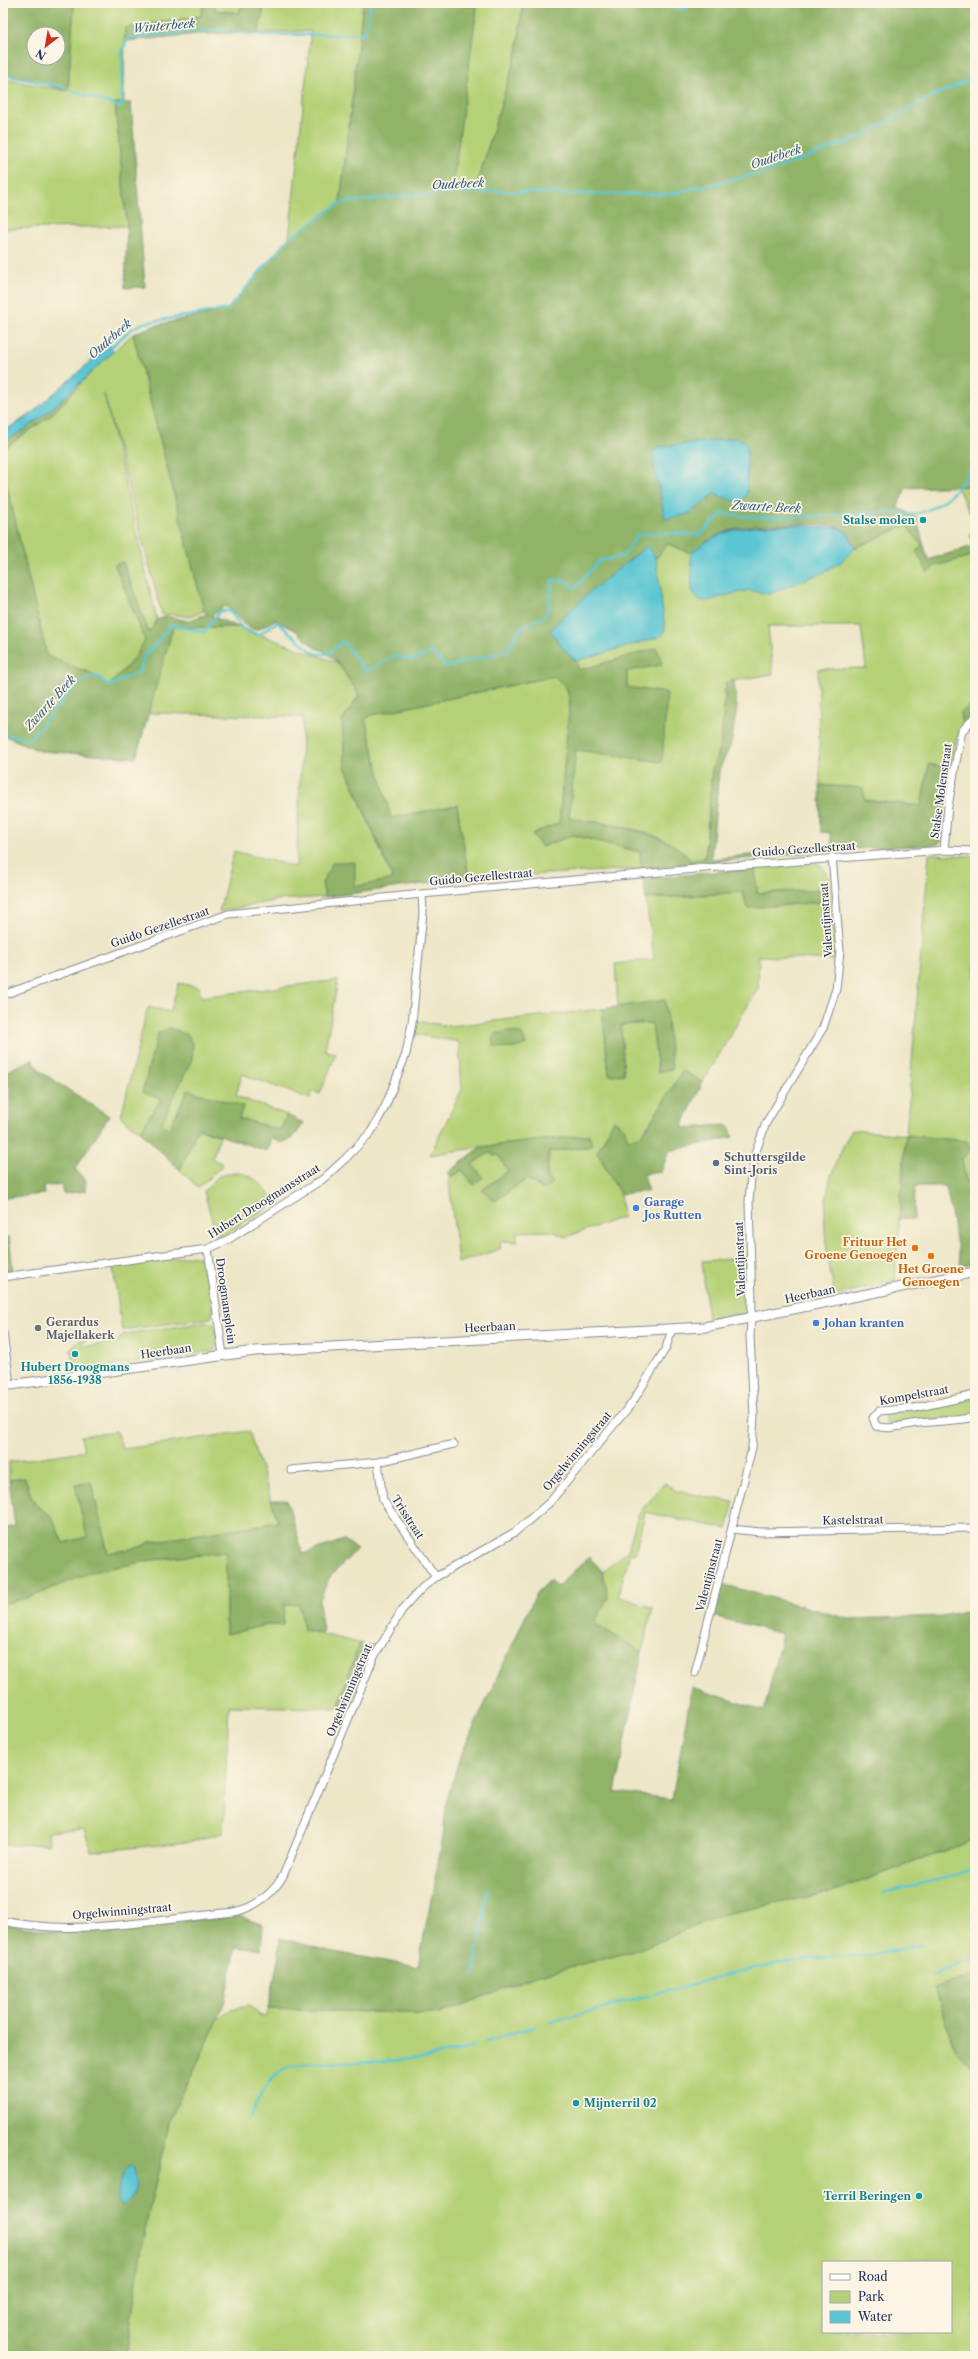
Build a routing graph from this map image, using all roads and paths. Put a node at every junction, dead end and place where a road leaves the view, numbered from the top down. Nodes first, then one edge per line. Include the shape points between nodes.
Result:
1 (975, 717) edge
2 (944, 850) junction
3 (975, 851) edge
4 (832, 857) junction
5 (422, 894) junction
6 (3, 994) edge
7 (208, 1249) junction
8 (975, 1272) edge
9 (3, 1277) edge
10 (751, 1319) junction
11 (672, 1329) junction
12 (3, 1334) edge
13 (223, 1355) junction
14 (6, 1385) edge
15 (975, 1395) edge
16 (975, 1418) edge
17 (454, 1444) dead end
18 (378, 1462) junction
19 (291, 1470) dead end
20 (975, 1528) edge
21 (732, 1529) junction
22 (436, 1577) junction
23 (694, 1673) dead end
24 (3, 1921) edge

1 - 2 street, Stalse Molenstraat via 962,731 948,806
2 - 3 street, Guido Gezellestraat
2 - 4 street, Guido Gezellestraat
4 - 5 street, Guido Gezellestraat
4 - 10 street, Valentijnstraat via 840,941 838,978 827,1020 771,1113 755,1157 749,1202
5 - 6 street, Guido Gezellestraat via 228,914
5 - 7 street, Hubert Droogmansstraat via 423,913 412,1023 406,1054 385,1107 371,1132 323,1179 229,1239
7 - 9 street, Hubert Droogmansstraat
7 - 13 street, Droogmansplein
8 - 10 street, Heerbaan
10 - 11 street, Heerbaan via 704,1327
10 - 21 street, Valentijnstraat via 754,1432 749,1465
11 - 13 street, Heerbaan
11 - 22 street, Orgelwinningstraat via 666,1348 635,1399 550,1502 515,1532
12 - 14 street
13 - 14 street, Heerbaan
15 - 16 street, Kompelstraat via 914,1408 878,1411 873,1418 876,1426 891,1428
17 - 18 street
18 - 19 street
18 - 22 street, Trisstraat via 383,1500
20 - 21 street, Kastelstraat via 760,1532
21 - 23 street, Valentijnstraat
22 - 24 street, Orgelwinningstraat via 402,1610 379,1646 286,1870 269,1894 249,1907 234,1912 59,1927

